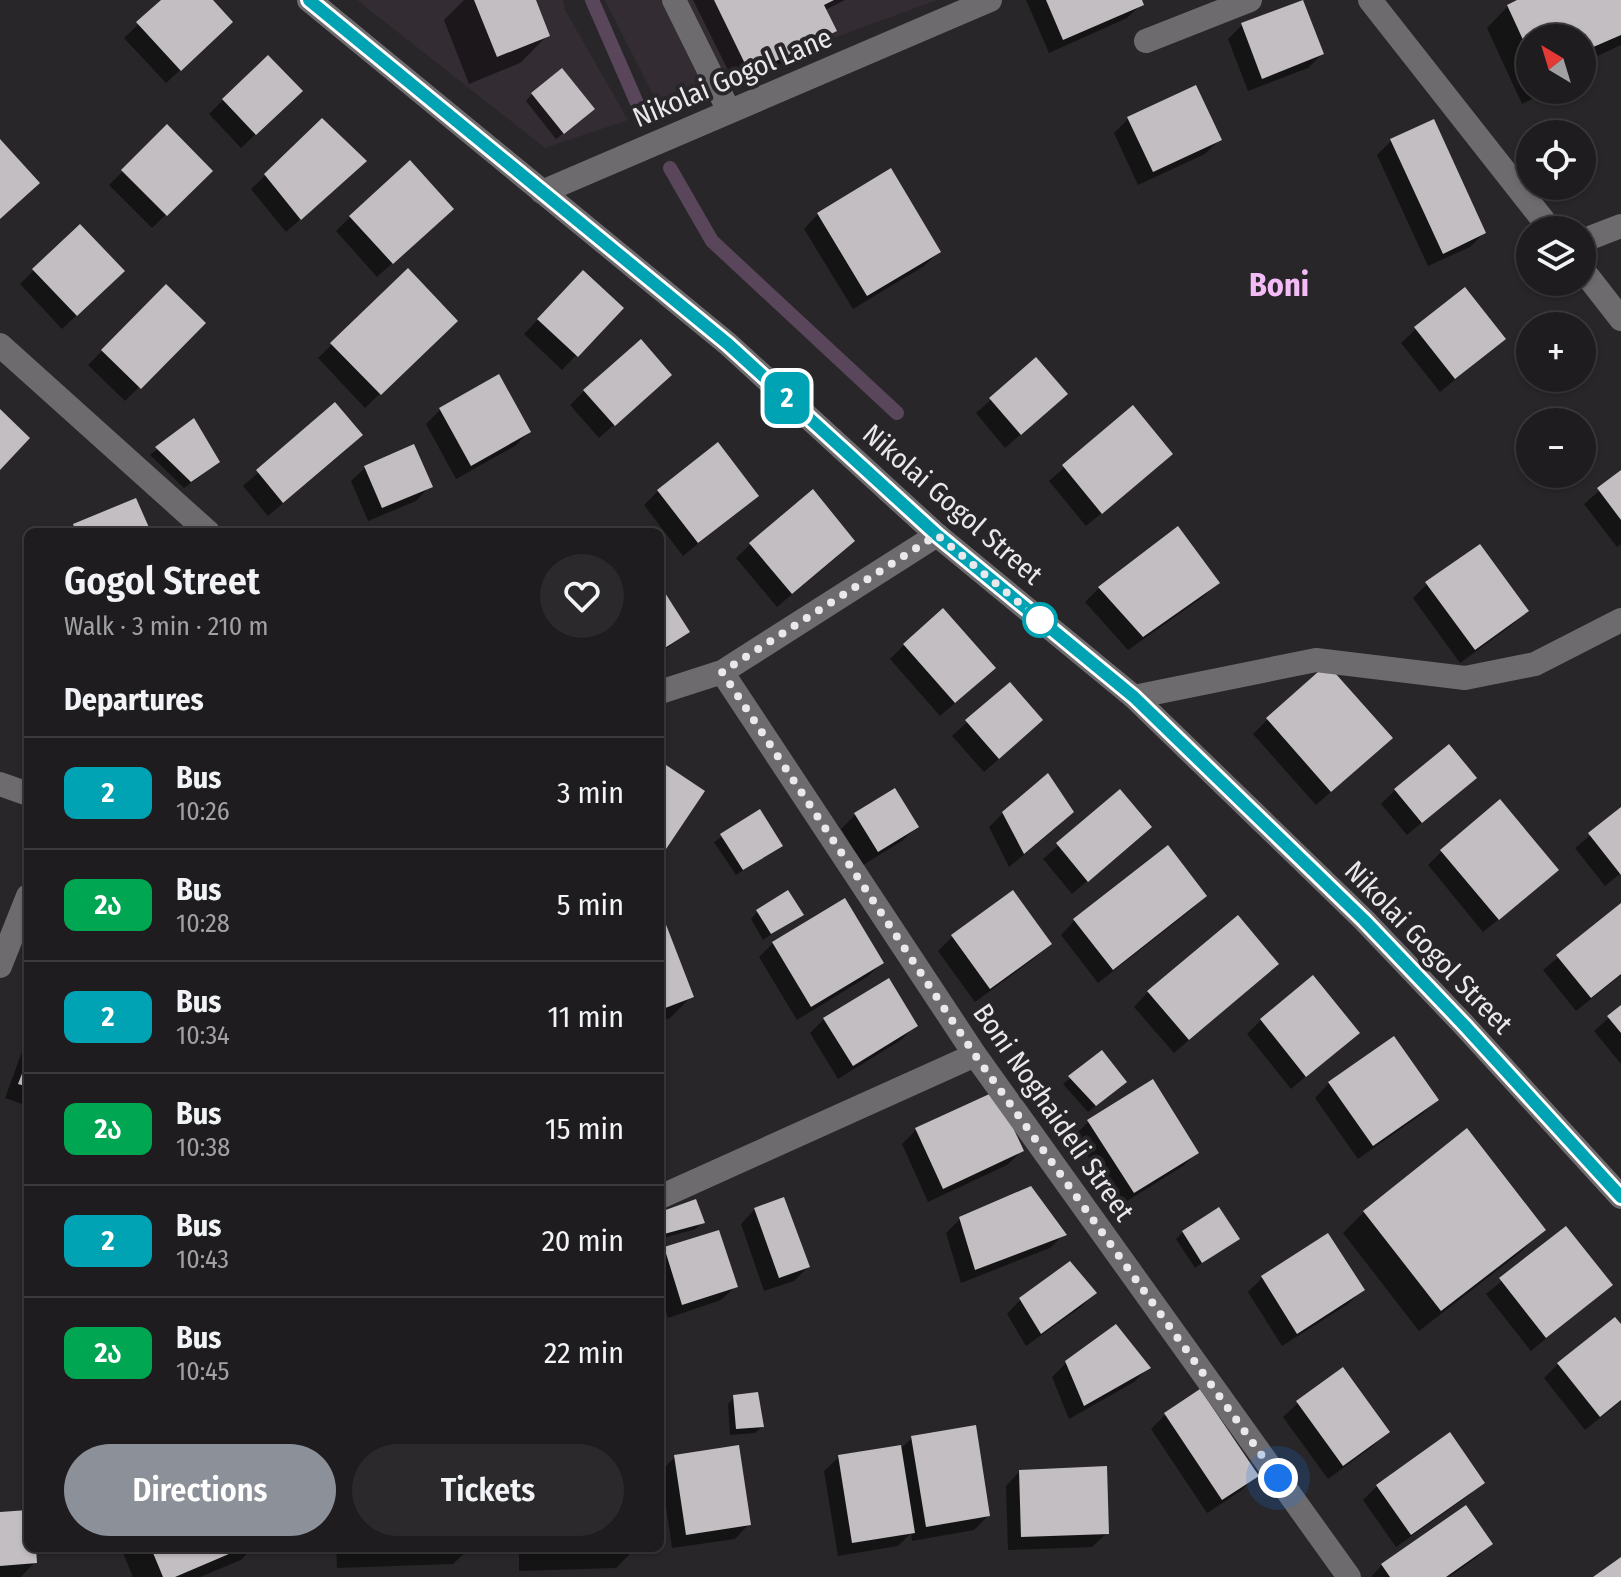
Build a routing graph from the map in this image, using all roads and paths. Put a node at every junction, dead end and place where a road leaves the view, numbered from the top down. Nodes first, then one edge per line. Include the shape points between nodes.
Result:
1 (309, 0) edge
2 (674, 0) edge
3 (990, 0) edge
4 (1250, 0) edge
5 (1370, 0) edge
6 (1146, 41) dead end
7 (729, 111) junction
8 (542, 192) junction
9 (1540, 216) edge
10 (1621, 226) edge
11 (1596, 236) edge
12 (1596, 287) edge
13 (1621, 319) edge
14 (0, 345) edge
15 (204, 528) edge
16 (937, 535) junction
17 (1621, 620) edge
18 (722, 672) junction
19 (664, 691) edge
20 (1134, 697) junction
21 (0, 784) edge
22 (24, 793) edge
23 (24, 906) edge
24 (0, 966) edge
25 (975, 1055) junction
26 (664, 1195) edge
27 (1621, 1197) edge
28 (1349, 1577) edge

1 - 8 street, Nikolai Gogol Street
2 - 7 street
3 - 7 street, Nikolai Gogol Lane
4 - 6 street
5 - 9 street
7 - 8 street, Nikolai Gogol Lane
8 - 16 street, Nikolai Gogol Street via 728,344
10 - 11 street
12 - 13 street
14 - 15 street
16 - 18 street
16 - 20 street, Nikolai Gogol Street
17 - 20 street via 1535,664 1465,678 1316,660
18 - 19 street
18 - 25 street, Boni Noghaideli Street
20 - 27 street, Nikolai Gogol Street via 1374,931
21 - 22 street
23 - 24 street
25 - 26 street
25 - 28 street, Boni Noghaideli Street

